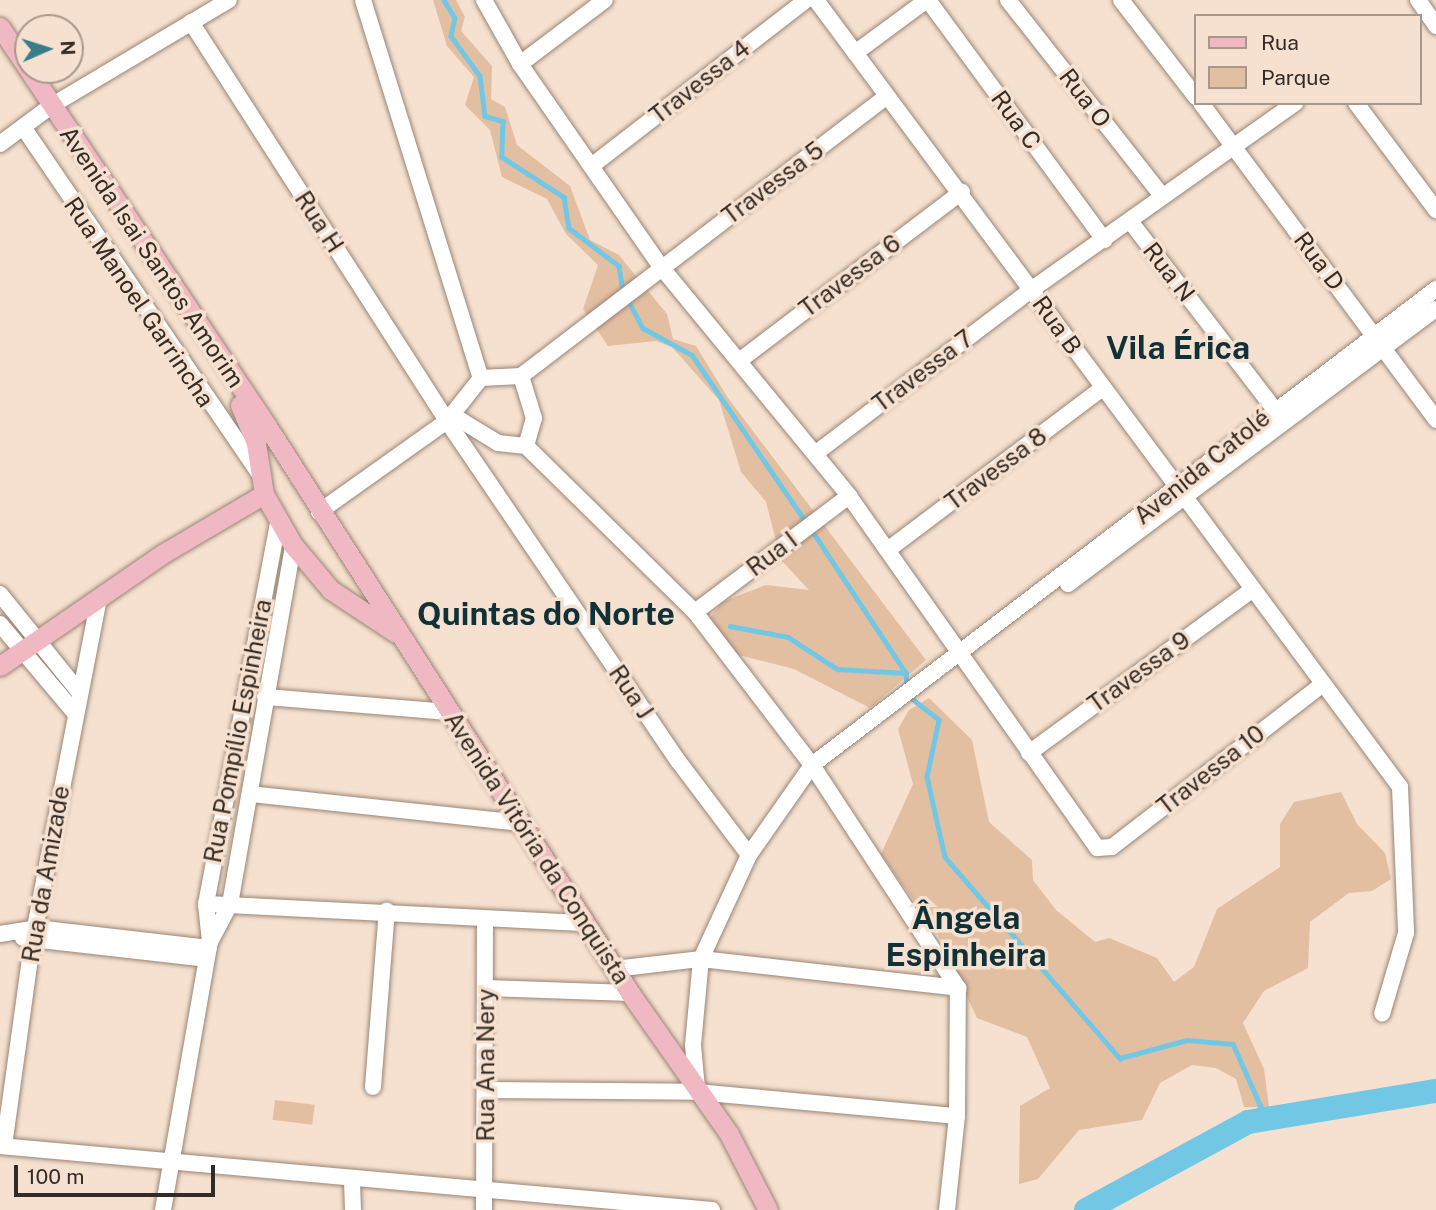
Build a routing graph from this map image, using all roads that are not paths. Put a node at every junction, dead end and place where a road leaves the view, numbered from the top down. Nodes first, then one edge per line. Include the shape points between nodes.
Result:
1 (229, 0) edge
2 (363, 0) edge
3 (484, 0) edge
4 (605, 0) edge
5 (806, 0) edge
6 (816, 0) edge
7 (927, 0) edge
8 (1009, 0) edge
9 (1121, 0) edge
10 (1421, 9) edge
11 (191, 22) junction
12 (1436, 26) edge
13 (0, 27) edge
14 (855, 53) junction
15 (520, 64) junction
16 (1194, 94) edge
17 (885, 98) junction
18 (1203, 105) edge
19 (1292, 105) edge
20 (1357, 105) edge
21 (51, 106) junction
22 (23, 127) junction
23 (0, 144) edge
24 (1234, 146) junction
25 (594, 164) junction
26 (962, 192) junction
27 (1162, 196) junction
28 (1436, 210) edge
29 (1129, 221) junction
30 (1104, 240) junction
31 (662, 268) junction
32 (1436, 289) edge
33 (1031, 290) junction
34 (1436, 309) edge
35 (1379, 341) junction
36 (739, 362) junction
37 (226, 371) junction
38 (520, 376) junction
39 (481, 378) junction
40 (1103, 388) junction
41 (1274, 408) junction
42 (1436, 420) edge
43 (447, 421) junction
44 (1285, 422) junction
45 (526, 446) junction
46 (816, 453) junction
47 (291, 464) junction
48 (261, 483) junction
49 (305, 486) joint
50 (1186, 492) junction
51 (849, 496) junction
52 (319, 512) junction
53 (278, 522) junction
54 (293, 545) junction
55 (888, 549) junction
56 (1250, 591) junction
57 (0, 594) edge
58 (98, 603) junction
59 (695, 612) junction
60 (0, 624) edge
61 (396, 633) junction
62 (29, 646) junction
63 (964, 650) junction
64 (0, 666) edge
65 (1319, 687) junction
66 (80, 692) junction
67 (265, 697) junction
68 (449, 712) junction
69 (75, 713) junction
70 (1029, 753) junction
71 (812, 765) junction
72 (250, 794) junction
73 (520, 822) junction
74 (749, 855) junction
75 (206, 904) junction
76 (230, 904) junction
77 (387, 911) junction
78 (485, 920) junction
79 (584, 923) junction
80 (0, 934) edge
81 (28, 935) junction
82 (208, 950) junction
83 (701, 959) junction
84 (614, 969) junction
85 (487, 988) junction
86 (958, 988) junction
87 (630, 993) junction
88 (1382, 1014) dead end
89 (373, 1087) dead end
90 (487, 1090) junction
91 (697, 1091) junction
92 (957, 1116) junction
93 (2, 1146) edge
94 (169, 1164) junction
95 (352, 1181) junction
96 (485, 1191) junction
97 (163, 1210) edge
98 (353, 1210) edge
99 (484, 1210) edge
100 (712, 1210) edge
101 (768, 1210) edge
102 (947, 1210) edge

1 - 11 street
2 - 39 street
3 - 15 street
4 - 15 street
5 - 25 street, Travessa 4
6 - 14 street, Rua B
7 - 14 street
7 - 30 street, Rua C
8 - 27 street, Rua O
9 - 16 street
10 - 12 street
11 - 21 street
11 - 43 street, Rua H
13 - 21 main road, Avenida Isai Santos Amorim
14 - 17 street, Rua B
15 - 25 street
17 - 26 street, Rua B
17 - 31 street, Travessa 5
18 - 24 street, Rua D
19 - 24 street, Travessa 7
20 - 28 street
21 - 22 street
21 - 37 main road, Avenida Isai Santos Amorim
22 - 23 street
22 - 48 street, Rua Manoel Garrincha
24 - 27 street, Travessa 7
24 - 35 street, Rua D
25 - 31 street
26 - 33 street, Rua B
26 - 36 street, Travessa 6
27 - 29 street, Travessa 7
29 - 30 street, Travessa 7
29 - 41 street, Rua N
30 - 33 street, Travessa 7
31 - 36 street
31 - 38 street, Travessa 5
32 - 35 street, Avenida Catolé
33 - 40 street, Rua B
33 - 46 street, Travessa 7
34 - 35 street, Avenida Catolé
35 - 41 street, Avenida Catolé
35 - 42 street, Rua D
35 - 44 street, Avenida Catolé
36 - 46 street
37 - 47 main road, Avenida Isai Santos Amorim
37 - 48 main road via 253,436
38 - 39 street
38 - 45 street via 534,418
39 - 43 street
40 - 50 street, Rua B
40 - 55 street, Travessa 8
41 - 44 street, Rua N
41 - 50 street, Avenida Catolé
43 - 45 street via 462,421 498,443
43 - 52 street
43 - 74 street, Rua J via 679,762
44 - 50 street, Avenida Catolé
45 - 59 street
46 - 51 street
47 - 48 main road
47 - 49 main road, Avenida Isai Santos Amorim
48 - 53 main road
48 - 58 main road
49 - 52 main road, Avenida Vitória da Conquista
50 - 56 street, Rua B
50 - 63 street, Avenida Catolé via 994,636
51 - 55 street
51 - 59 street, Rua I
52 - 61 main road, Avenida Vitória da Conquista
53 - 54 main road
53 - 75 street, Rua Pompílio Espinheira
54 - 61 main road via 331,590
54 - 67 street, Rua Pompílio Espinheira
55 - 63 street
56 - 65 street, Rua B
56 - 70 street, Travessa 9
57 - 62 street
58 - 62 main road
58 - 66 street, Rua da Amizade
59 - 71 street
60 - 62 street
61 - 68 main road, Avenida Vitória da Conquista
62 - 64 main road
62 - 66 street
62 - 69 street
63 - 70 street
63 - 71 street, Avenida Catolé
65 - 70 street, Travessa 10 via 1101,850
65 - 88 street, Rua B via 1403,796 1406,933
66 - 69 street, Rua da Amizade
67 - 68 street
67 - 72 street, Rua Pompílio Espinheira
68 - 73 main road, Avenida Vitória da Conquista
69 - 81 street, Rua da Amizade
71 - 74 street, Avenida Catolé
71 - 86 street
72 - 73 street
72 - 76 street, Rua Pompílio Espinheira
73 - 79 main road, Avenida Vitória da Conquista
74 - 83 street, Avenida Catolé
75 - 76 street
75 - 82 street, Rua Pompílio Espinheira
76 - 77 street
76 - 82 street, Rua Pompílio Espinheira
77 - 78 street
77 - 89 street
78 - 79 street
78 - 85 street, Rua Ana Nery
79 - 84 main road, Avenida Vitória da Conquista
80 - 81 street
81 - 82 street
81 - 93 street, Rua da Amizade
82 - 94 street, Rua Pompílio Espinheira
83 - 84 street
83 - 86 street
83 - 91 street, Avenida Catolé via 693,1045
84 - 87 main road, Avenida Vitória da Conquista
85 - 87 street
85 - 90 street, Rua Ana Nery
86 - 92 street
87 - 91 main road, Avenida Vitória da Conquista
90 - 91 street
90 - 96 street, Rua Ana Nery
91 - 92 street
91 - 101 main road, Avenida Vitória da Conquista via 729,1133
92 - 102 street
93 - 94 street
94 - 95 street
94 - 97 street, Rua Pompílio Espinheira
95 - 96 street
95 - 98 street
96 - 99 street, Rua Ana Nery
96 - 100 street

